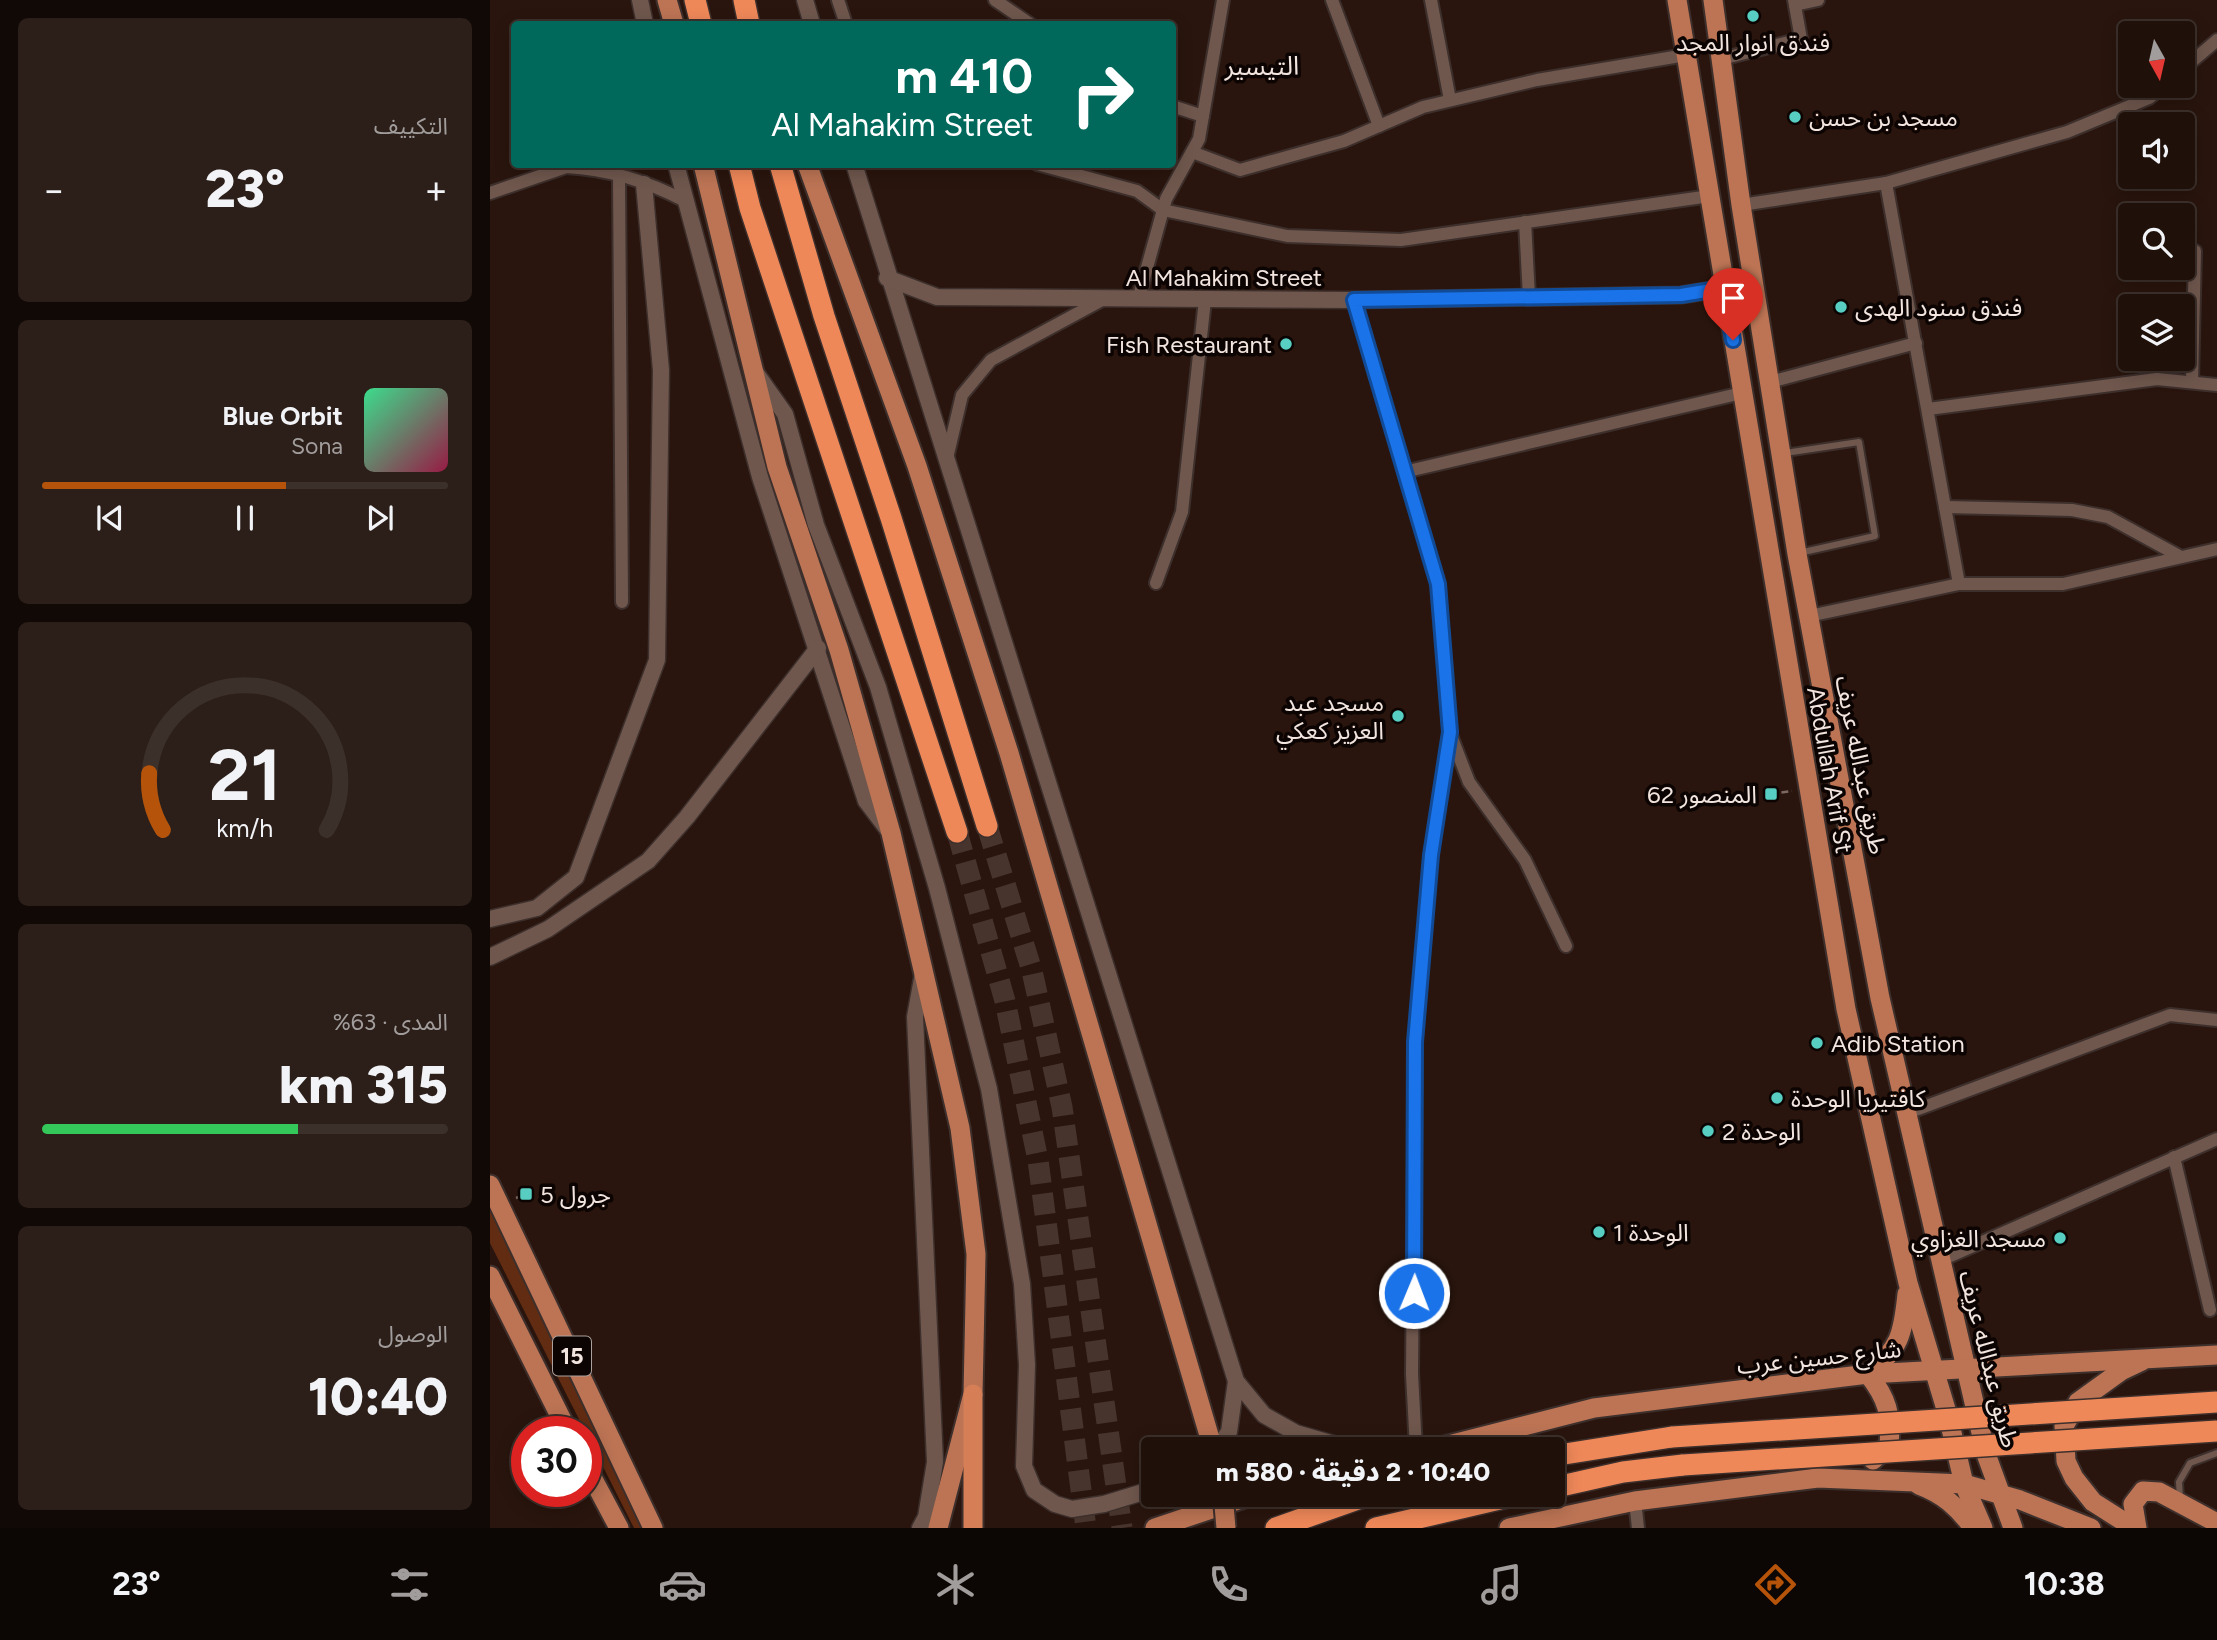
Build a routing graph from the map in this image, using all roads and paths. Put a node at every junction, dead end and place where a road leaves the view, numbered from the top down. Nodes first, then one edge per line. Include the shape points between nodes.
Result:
1 (640, 0) edge
2 (667, 0) edge
3 (695, 0) edge
4 (744, 0) edge
5 (805, 0) edge
6 (838, 0) edge
7 (995, 0) edge
8 (1223, 0) edge
9 (1332, 0) edge
10 (1431, 0) edge
11 (1677, 0) edge
12 (1713, 0) edge
13 (1818, 0) edge
14 (1795, 3) edge
15 (1011, 20) edge
16 (644, 21) edge
17 (673, 21) edge
18 (700, 21) edge
19 (748, 21) edge
20 (812, 21) edge
21 (845, 21) edge
22 (2216, 40) edge
23 (1686, 55) junction
24 (1721, 59) junction
25 (2195, 59) edge
26 (2149, 98) edge
27 (1450, 100) junction
28 (1176, 107) edge
29 (1203, 116) junction
30 (1379, 126) junction
31 (1192, 152) junction
32 (564, 168) edge
33 (594, 168) edge
34 (677, 168) edge
35 (704, 168) edge
36 (740, 168) edge
37 (781, 168) edge
38 (808, 168) edge
39 (855, 168) edge
40 (1052, 168) edge
41 (620, 176) junction
42 (1886, 183) junction
43 (644, 184) junction
44 (490, 193) edge
45 (685, 201) junction
46 (1711, 203) junction
47 (1741, 205) junction
48 (1163, 210) junction
49 (1525, 222) junction
50 (887, 278) junction
51 (2194, 280) edge
52 (1724, 288) junction
53 (1529, 298) junction
54 (1102, 300) junction
55 (1138, 300) junction
56 (1205, 300) junction
57 (1354, 300) junction
58 (1916, 343) junction
59 (749, 362) junction
60 (1770, 382) junction
61 (2192, 382) junction
62 (2217, 385) edge
63 (1742, 393) junction
64 (1928, 409) junction
65 (1781, 454) junction
66 (947, 462) junction
67 (1404, 472) junction
68 (1945, 507) junction
69 (2217, 549) edge
70 (1797, 554) junction
71 (2181, 557) junction
72 (1156, 583) dead end
73 (1959, 584) junction
74 (622, 602) dead end
75 (1809, 615) junction
76 (818, 648) junction
77 (1450, 732) junction
78 (1809, 789) junction
79 (1771, 794) dead end
80 (988, 826) tunnel mouth
81 (957, 832) tunnel mouth
82 (891, 833) junction
83 (537, 908) junction
84 (490, 919) edge
85 (548, 929) junction
86 (1566, 946) dead end
87 (490, 957) edge
88 (923, 971) junction
89 (2217, 1020) edge
90 (1905, 1114) junction
91 (2217, 1139) edge
92 (2174, 1157) junction
93 (490, 1185) edge
94 (1940, 1261) junction
95 (490, 1276) edge
96 (1908, 1283) junction
97 (2210, 1310) dead end
98 (2217, 1355) edge
99 (2148, 1358) junction
100 (1966, 1366) junction
101 (1934, 1370) junction
102 (1868, 1374) junction
103 (1236, 1381) junction
104 (973, 1394) junction
105 (2217, 1402) edge
106 (560, 1416) edge
107 (2217, 1431) edge
108 (1211, 1437) edge
109 (1225, 1437) edge
110 (1310, 1437) edge
111 (1415, 1437) edge
112 (1480, 1437) edge
113 (1565, 1454) edge
114 (2217, 1454) edge
115 (1818, 1478) junction
116 (1905, 1479) junction
117 (1964, 1484) junction
118 (1565, 1485) edge
119 (1141, 1492) edge
120 (1999, 1494) junction
121 (602, 1496) edge
122 (1635, 1501) junction
123 (2180, 1503) junction
124 (1217, 1507) edge
125 (1224, 1507) edge
126 (1335, 1507) edge
127 (1466, 1507) edge
128 (2217, 1523) edge
129 (619, 1528) edge
130 (653, 1528) edge
131 (920, 1528) edge
132 (938, 1528) edge
133 (973, 1528) edge
134 (1154, 1528) edge
135 (1226, 1528) edge
136 (1276, 1528) edge
137 (1376, 1528) edge
138 (1509, 1528) edge
139 (1638, 1528) edge
140 (1973, 1528) edge
141 (1983, 1528) edge
142 (2014, 1528) edge
143 (2091, 1528) edge
144 (2135, 1528) edge

1 - 16 street
2 - 17 main road
3 - 18 highway
4 - 19 highway
5 - 20 street
6 - 21 street
7 - 15 street
8 - 29 street
9 - 30 street
10 - 27 street
11 - 23 main road, Abdullah Arif St
12 - 24 main road, طريق عبدالله عريف
13 - 14 street
14 - 24 street via 1801,39
22 - 25 street
23 - 27 street
23 - 46 main road, Abdullah Arif St
24 - 47 main road, طريق عبدالله عريف
26 - 42 street via 2067,132
27 - 30 street
28 - 29 street
29 - 31 street
30 - 31 street via 1240,170
31 - 48 street
32 - 44 street
33 - 41 street
34 - 45 street
35 - 59 main road
36 - 81 highway
37 - 80 highway via 824,316
38 - 108 main road via 917,466 961,603
39 - 50 street
40 - 48 street via 1137,191
41 - 43 street
41 - 74 street
42 - 47 street
42 - 58 street
43 - 45 street
43 - 83 street via 660,370 657,660 576,877
45 - 76 street via 760,477
46 - 47 main road
46 - 49 street
46 - 52 main road, Abdullah Arif St
47 - 60 main road, طريق عبدالله عريف
48 - 49 street via 1287,236 1401,240
48 - 55 street
49 - 53 street
50 - 54 street, Al Mahakim Street via 937,296
50 - 66 street
51 - 61 street
52 - 53 street, Al Mahakim Street via 1681,295
52 - 63 main road, Abdullah Arif St
53 - 57 street, Al Mahakim Street
54 - 55 street, Al Mahakim Street
54 - 66 street via 991,360 961,395
55 - 56 street, Al Mahakim Street
56 - 57 street, Al Mahakim Street
56 - 72 street via 1182,512
57 - 67 street
58 - 60 street
58 - 64 street
59 - 82 main road via 777,467 839,650
59 - 119 street via 785,414 816,525 877,687 937,888 986,1076 1022,1284 1027,1365 1024,1466 1034,1490 1072,1509
60 - 65 main road, طريق عبدالله عريف
61 - 62 street
61 - 64 street via 2157,379
63 - 67 street
63 - 78 main road, Abdullah Arif St
64 - 68 street
65 - 70 main road, طريق عبدالله عريف
65 - 70 lane via 1859,442 1875,536
66 - 103 street
67 - 77 street via 1438,584
68 - 71 street via 2072,510 2108,517
68 - 73 street
69 - 71 street
70 - 75 main road, طريق عبدالله عريف
71 - 73 street via 2063,584
73 - 75 street
75 - 90 main road, طريق عبدالله عريف
76 - 82 street via 866,801
76 - 85 street via 687,817 648,860
77 - 86 street via 1469,782 1525,860
77 - 111 street via 1431,855 1415,1042
78 - 79 path
78 - 96 main road, Abdullah Arif St via 1846,1009
82 - 88 main road
83 - 84 street
83 - 85 street
85 - 87 street
88 - 104 main road via 960,1128 976,1254
88 - 131 street via 915,1017 935,1462
89 - 90 street via 2170,1015
90 - 94 main road, طريق عبدالله عريف
91 - 92 street
92 - 94 street
92 - 97 street
93 - 130 main road, 15
94 - 100 main road, طريق عبدالله عريف
95 - 106 main road, 15
96 - 101 main road, Abdullah Arif St
96 - 102 main road via 1903,1332 1889,1357
98 - 99 main road, شارع حسين عرب
99 - 100 main road, شارع حسين عرب
99 - 144 main road via 2078,1402 2064,1426 2066,1461 2074,1478 2094,1502
100 - 101 main road, شارع حسين عرب
100 - 120 main road, طريق عبدالله عريف
101 - 102 main road, شارع حسين عرب
101 - 117 main road, Abdullah Arif St
102 - 112 main road, شارع حسين عرب via 1594,1408
102 - 115 main road via 1884,1393 1892,1418 1889,1445 1878,1457 1853,1470
103 - 109 street
103 - 110 street via 1264,1415
104 - 132 main road
104 - 133 highway
105 - 113 highway, bridge via 1672,1437
107 - 118 highway, bridge via 1683,1465
114 - 123 lane via 2190,1463 2179,1482
115 - 116 main road
115 - 122 main road
116 - 117 main road
116 - 140 main road via 1938,1492
117 - 120 main road
117 - 141 main road
120 - 142 main road, طريق عبدالله عريف
120 - 143 main road
121 - 129 main road
122 - 138 main road
122 - 139 street
123 - 128 main road
123 - 144 main road via 2159,1492 2143,1491 2133,1504
124 - 134 main road
125 - 135 main road, bridge
126 - 136 highway
127 - 137 highway

